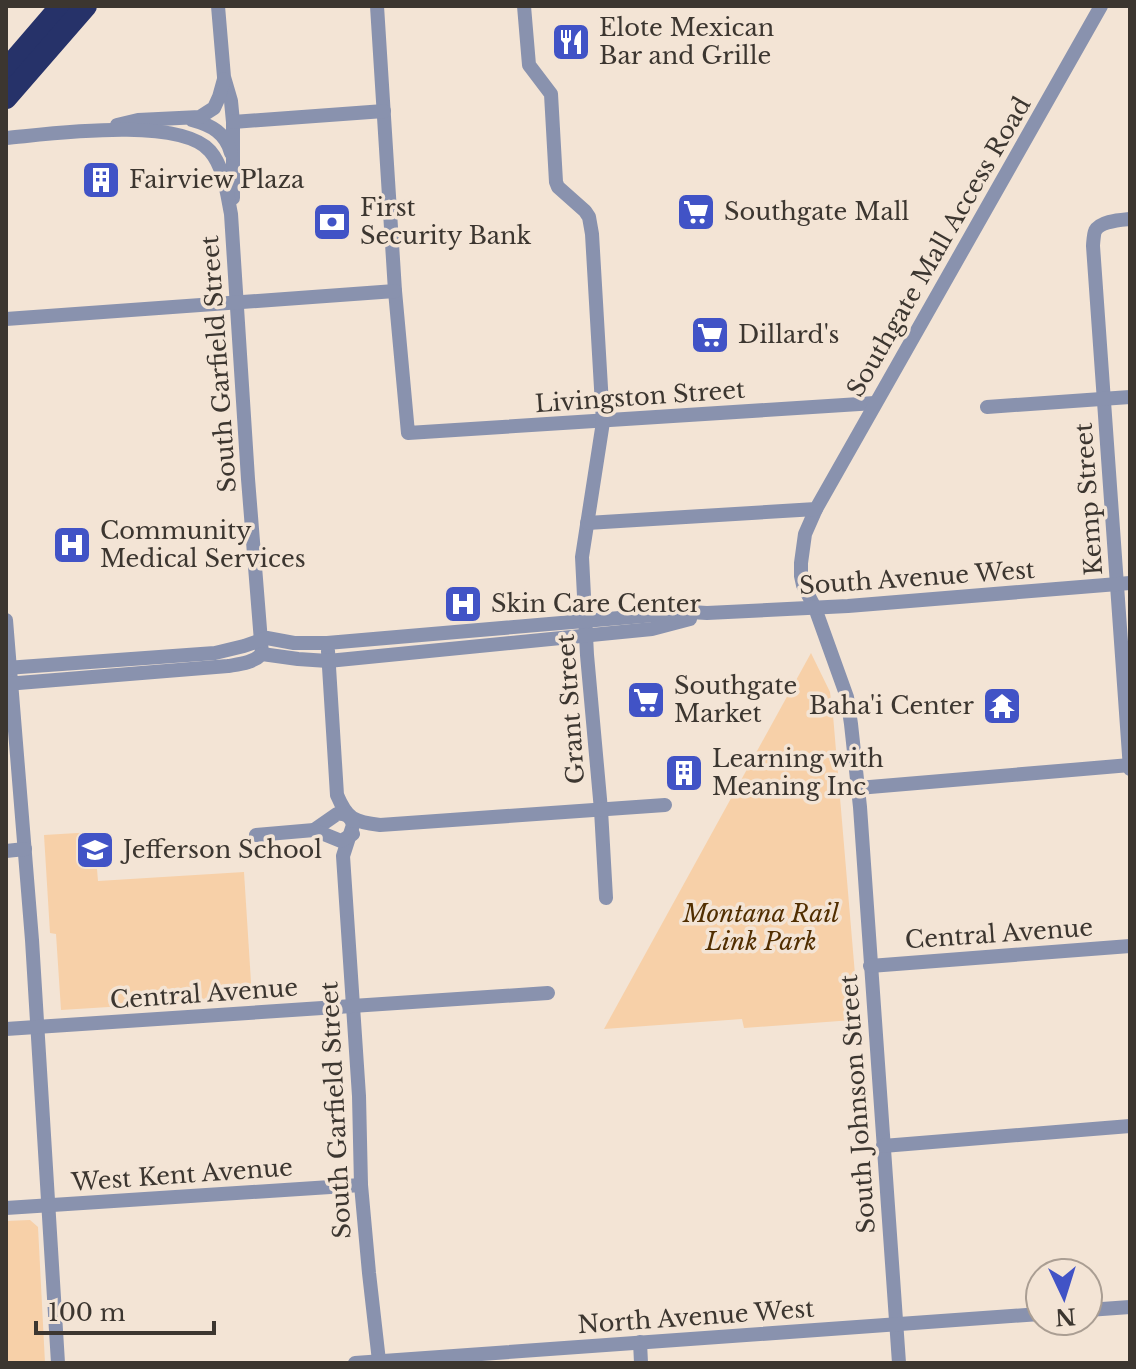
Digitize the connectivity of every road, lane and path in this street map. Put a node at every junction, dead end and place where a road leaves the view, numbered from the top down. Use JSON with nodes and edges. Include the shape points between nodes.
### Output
{"nodes":[{"id":1,"x":61,"y":6,"type":"edge"},
{"id":2,"x":86,"y":6,"type":"edge"},
{"id":3,"x":218,"y":6,"type":"edge"},
{"id":4,"x":377,"y":6,"type":"edge"},
{"id":5,"x":524,"y":6,"type":"edge"},
{"id":6,"x":1101,"y":6,"type":"edge"},
{"id":7,"x":6,"y":70,"type":"edge"},
{"id":8,"x":224,"y":77,"type":"junction"},
{"id":9,"x":6,"y":98,"type":"edge"},
{"id":10,"x":384,"y":111,"type":"junction"},
{"id":11,"x":186,"y":119,"type":"junction"},
{"id":12,"x":233,"y":122,"type":"junction"},
{"id":13,"x":93,"y":131,"type":"junction"},
{"id":14,"x":6,"y":138,"type":"edge"},
{"id":15,"x":233,"y":161,"type":"junction"},
{"id":16,"x":231,"y":214,"type":"junction"},
{"id":17,"x":1130,"y":219,"type":"edge"},
{"id":18,"x":395,"y":291,"type":"junction"},
{"id":19,"x":238,"y":303,"type":"junction"},
{"id":20,"x":6,"y":319,"type":"edge"},
{"id":21,"x":1130,"y":397,"type":"edge"},
{"id":22,"x":1104,"y":399,"type":"junction"},
{"id":23,"x":875,"y":403,"type":"junction"},
{"id":24,"x":987,"y":407,"type":"dead end"},
{"id":25,"x":603,"y":422,"type":"junction"},
{"id":26,"x":816,"y":509,"type":"junction"},
{"id":27,"x":587,"y":523,"type":"junction"},
{"id":28,"x":1124,"y":584,"type":"edge"},
{"id":29,"x":815,"y":608,"type":"junction"},
{"id":30,"x":6,"y":620,"type":"edge"},
{"id":31,"x":586,"y":628,"type":"junction"},
{"id":32,"x":327,"y":643,"type":"junction"},
{"id":33,"x":261,"y":647,"type":"junction"},
{"id":34,"x":328,"y":661,"type":"junction"},
{"id":35,"x":8,"y":668,"type":"edge"},
{"id":36,"x":8,"y":684,"type":"edge"},
{"id":37,"x":1130,"y":767,"type":"edge"},
{"id":38,"x":858,"y":788,"type":"junction"},
{"id":39,"x":337,"y":795,"type":"junction"},
{"id":40,"x":665,"y":805,"type":"dead end"},
{"id":41,"x":601,"y":810,"type":"junction"},
{"id":42,"x":350,"y":818,"type":"junction"},
{"id":43,"x":330,"y":819,"type":"junction"},
{"id":44,"x":380,"y":825,"type":"junction"},
{"id":45,"x":314,"y":830,"type":"junction"},
{"id":46,"x":352,"y":834,"type":"junction"},
{"id":47,"x":256,"y":835,"type":"dead end"},
{"id":48,"x":329,"y":835,"type":"junction"},
{"id":49,"x":25,"y":849,"type":"junction"},
{"id":50,"x":6,"y":851,"type":"edge"},
{"id":51,"x":343,"y":856,"type":"junction"},
{"id":52,"x":606,"y":898,"type":"dead end"},
{"id":53,"x":1130,"y":946,"type":"edge"},
{"id":54,"x":870,"y":966,"type":"junction"},
{"id":55,"x":548,"y":993,"type":"dead end"},
{"id":56,"x":354,"y":1006,"type":"junction"},
{"id":57,"x":37,"y":1027,"type":"junction"},
{"id":58,"x":6,"y":1029,"type":"edge"},
{"id":59,"x":1130,"y":1126,"type":"edge"},
{"id":60,"x":883,"y":1146,"type":"junction"},
{"id":61,"x":361,"y":1185,"type":"junction"},
{"id":62,"x":48,"y":1205,"type":"junction"},
{"id":63,"x":6,"y":1208,"type":"edge"},
{"id":64,"x":1130,"y":1307,"type":"edge"},
{"id":65,"x":1104,"y":1309,"type":"edge"},
{"id":66,"x":1024,"y":1315,"type":"edge"},
{"id":67,"x":896,"y":1325,"type":"junction"},
{"id":68,"x":640,"y":1342,"type":"junction"},
{"id":69,"x":379,"y":1361,"type":"edge"},
{"id":70,"x":58,"y":1363,"type":"edge"},
{"id":71,"x":355,"y":1363,"type":"edge"},
{"id":72,"x":641,"y":1363,"type":"edge"},
{"id":73,"x":899,"y":1363,"type":"edge"}],
"edges":[{"from":1,"to":7,"type":"highway"},
{"from":2,"to":9,"type":"highway"},
{"from":3,"to":8,"type":"street"},
{"from":4,"to":10,"type":"street"},
{"from":5,"to":25,"type":"street","via":[[529,65],[551,94],[556,182],[589,217]]},
{"from":6,"to":23,"type":"street","name":"Southgate Mall Access Road"},
{"from":8,"to":11,"type":"street","via":[[214,108]]},
{"from":8,"to":12,"type":"street"},
{"from":10,"to":12,"type":"street"},
{"from":10,"to":18,"type":"street"},
{"from":11,"to":13,"type":"street","via":[[138,120]]},
{"from":11,"to":15,"type":"street","via":[[221,134]]},
{"from":12,"to":15,"type":"street"},
{"from":13,"to":14,"type":"street"},
{"from":13,"to":16,"type":"street","via":[[163,132],[194,139],[217,162]]},
{"from":15,"to":16,"type":"street"},
{"from":16,"to":19,"type":"street","name":"South Garfield Street"},
{"from":17,"to":22,"type":"street","name":"Kemp Street","via":[[1095,232]]},
{"from":18,"to":19,"type":"street"},
{"from":18,"to":25,"type":"street","name":"Livingston Street","via":[[408,433]]},
{"from":19,"to":20,"type":"street"},
{"from":19,"to":33,"type":"street","name":"South Garfield Street"},
{"from":21,"to":22,"type":"street"},
{"from":22,"to":24,"type":"street"},
{"from":22,"to":28,"type":"street","name":"Kemp Street"},
{"from":23,"to":25,"type":"street","name":"Livingston Street"},
{"from":23,"to":26,"type":"street","name":"Southgate Mall Access Road"},
{"from":25,"to":27,"type":"street","name":"Grant Street"},
{"from":26,"to":27,"type":"street"},
{"from":26,"to":29,"type":"street","name":"Southgate Mall Access Road","via":[[801,563],[803,585]]},
{"from":27,"to":31,"type":"street","name":"Grant Street","via":[[582,557]]},
{"from":28,"to":29,"type":"street","name":"South Avenue West"},
{"from":28,"to":37,"type":"street","name":"Kemp Street"},
{"from":29,"to":31,"type":"street","name":"South Avenue West","via":[[707,613],[652,629]]},
{"from":29,"to":38,"type":"street","name":"South Johnson Street","via":[[847,697]]},
{"from":30,"to":35,"type":"street"},
{"from":31,"to":32,"type":"street","name":"South Avenue West"},
{"from":31,"to":34,"type":"street","name":"South Avenue West"},
{"from":31,"to":41,"type":"street","name":"Grant Street"},
{"from":32,"to":33,"type":"street","name":"South Avenue West","via":[[274,638]]},
{"from":32,"to":34,"type":"street"},
{"from":33,"to":34,"type":"street","name":"South Avenue West","via":[[298,659]]},
{"from":33,"to":35,"type":"street","name":"South Avenue West"},
{"from":33,"to":36,"type":"street","name":"South Avenue West","via":[[257,659],[228,666]]},
{"from":34,"to":39,"type":"street"},
{"from":35,"to":36,"type":"street"},
{"from":36,"to":49,"type":"street"},
{"from":37,"to":38,"type":"street"},
{"from":38,"to":54,"type":"street","name":"South Johnson Street"},
{"from":39,"to":42,"type":"street"},
{"from":39,"to":43,"type":"street"},
{"from":40,"to":41,"type":"street"},
{"from":41,"to":44,"type":"street"},
{"from":41,"to":52,"type":"street","name":"Grant Street"},
{"from":42,"to":43,"type":"street","via":[[342,814]]},
{"from":42,"to":44,"type":"street"},
{"from":42,"to":46,"type":"street"},
{"from":43,"to":45,"type":"street"},
{"from":43,"to":48,"type":"street"},
{"from":44,"to":46,"type":"street"},
{"from":45,"to":47,"type":"street"},
{"from":45,"to":48,"type":"street"},
{"from":46,"to":48,"type":"street","via":[[341,841]]},
{"from":46,"to":51,"type":"street","name":"South Garfield Street"},
{"from":48,"to":51,"type":"street","name":"South Garfield Street"},
{"from":49,"to":50,"type":"street"},
{"from":49,"to":57,"type":"street"},
{"from":51,"to":56,"type":"street","name":"South Garfield Street"},
{"from":53,"to":54,"type":"street","name":"Central Avenue"},
{"from":54,"to":60,"type":"street","name":"South Johnson Street"},
{"from":55,"to":56,"type":"street","name":"Central Avenue"},
{"from":56,"to":57,"type":"street","name":"Central Avenue"},
{"from":56,"to":61,"type":"street","name":"South Garfield Street"},
{"from":57,"to":58,"type":"street","name":"Central Avenue"},
{"from":57,"to":62,"type":"street"},
{"from":59,"to":60,"type":"street"},
{"from":60,"to":67,"type":"street","name":"South Johnson Street"},
{"from":61,"to":62,"type":"street","name":"West Kent Avenue"},
{"from":61,"to":69,"type":"street","name":"South Garfield Street"},
{"from":62,"to":63,"type":"street","name":"West Kent Avenue"},
{"from":62,"to":70,"type":"street"},
{"from":64,"to":65,"type":"street"},
{"from":66,"to":67,"type":"street","name":"North Avenue West"},
{"from":67,"to":68,"type":"street","name":"North Avenue West"},
{"from":67,"to":73,"type":"street","name":"South Johnson Street"},
{"from":68,"to":69,"type":"street","name":"North Avenue West"},
{"from":68,"to":72,"type":"street"},
{"from":69,"to":71,"type":"street","name":"North Avenue West"}]}
